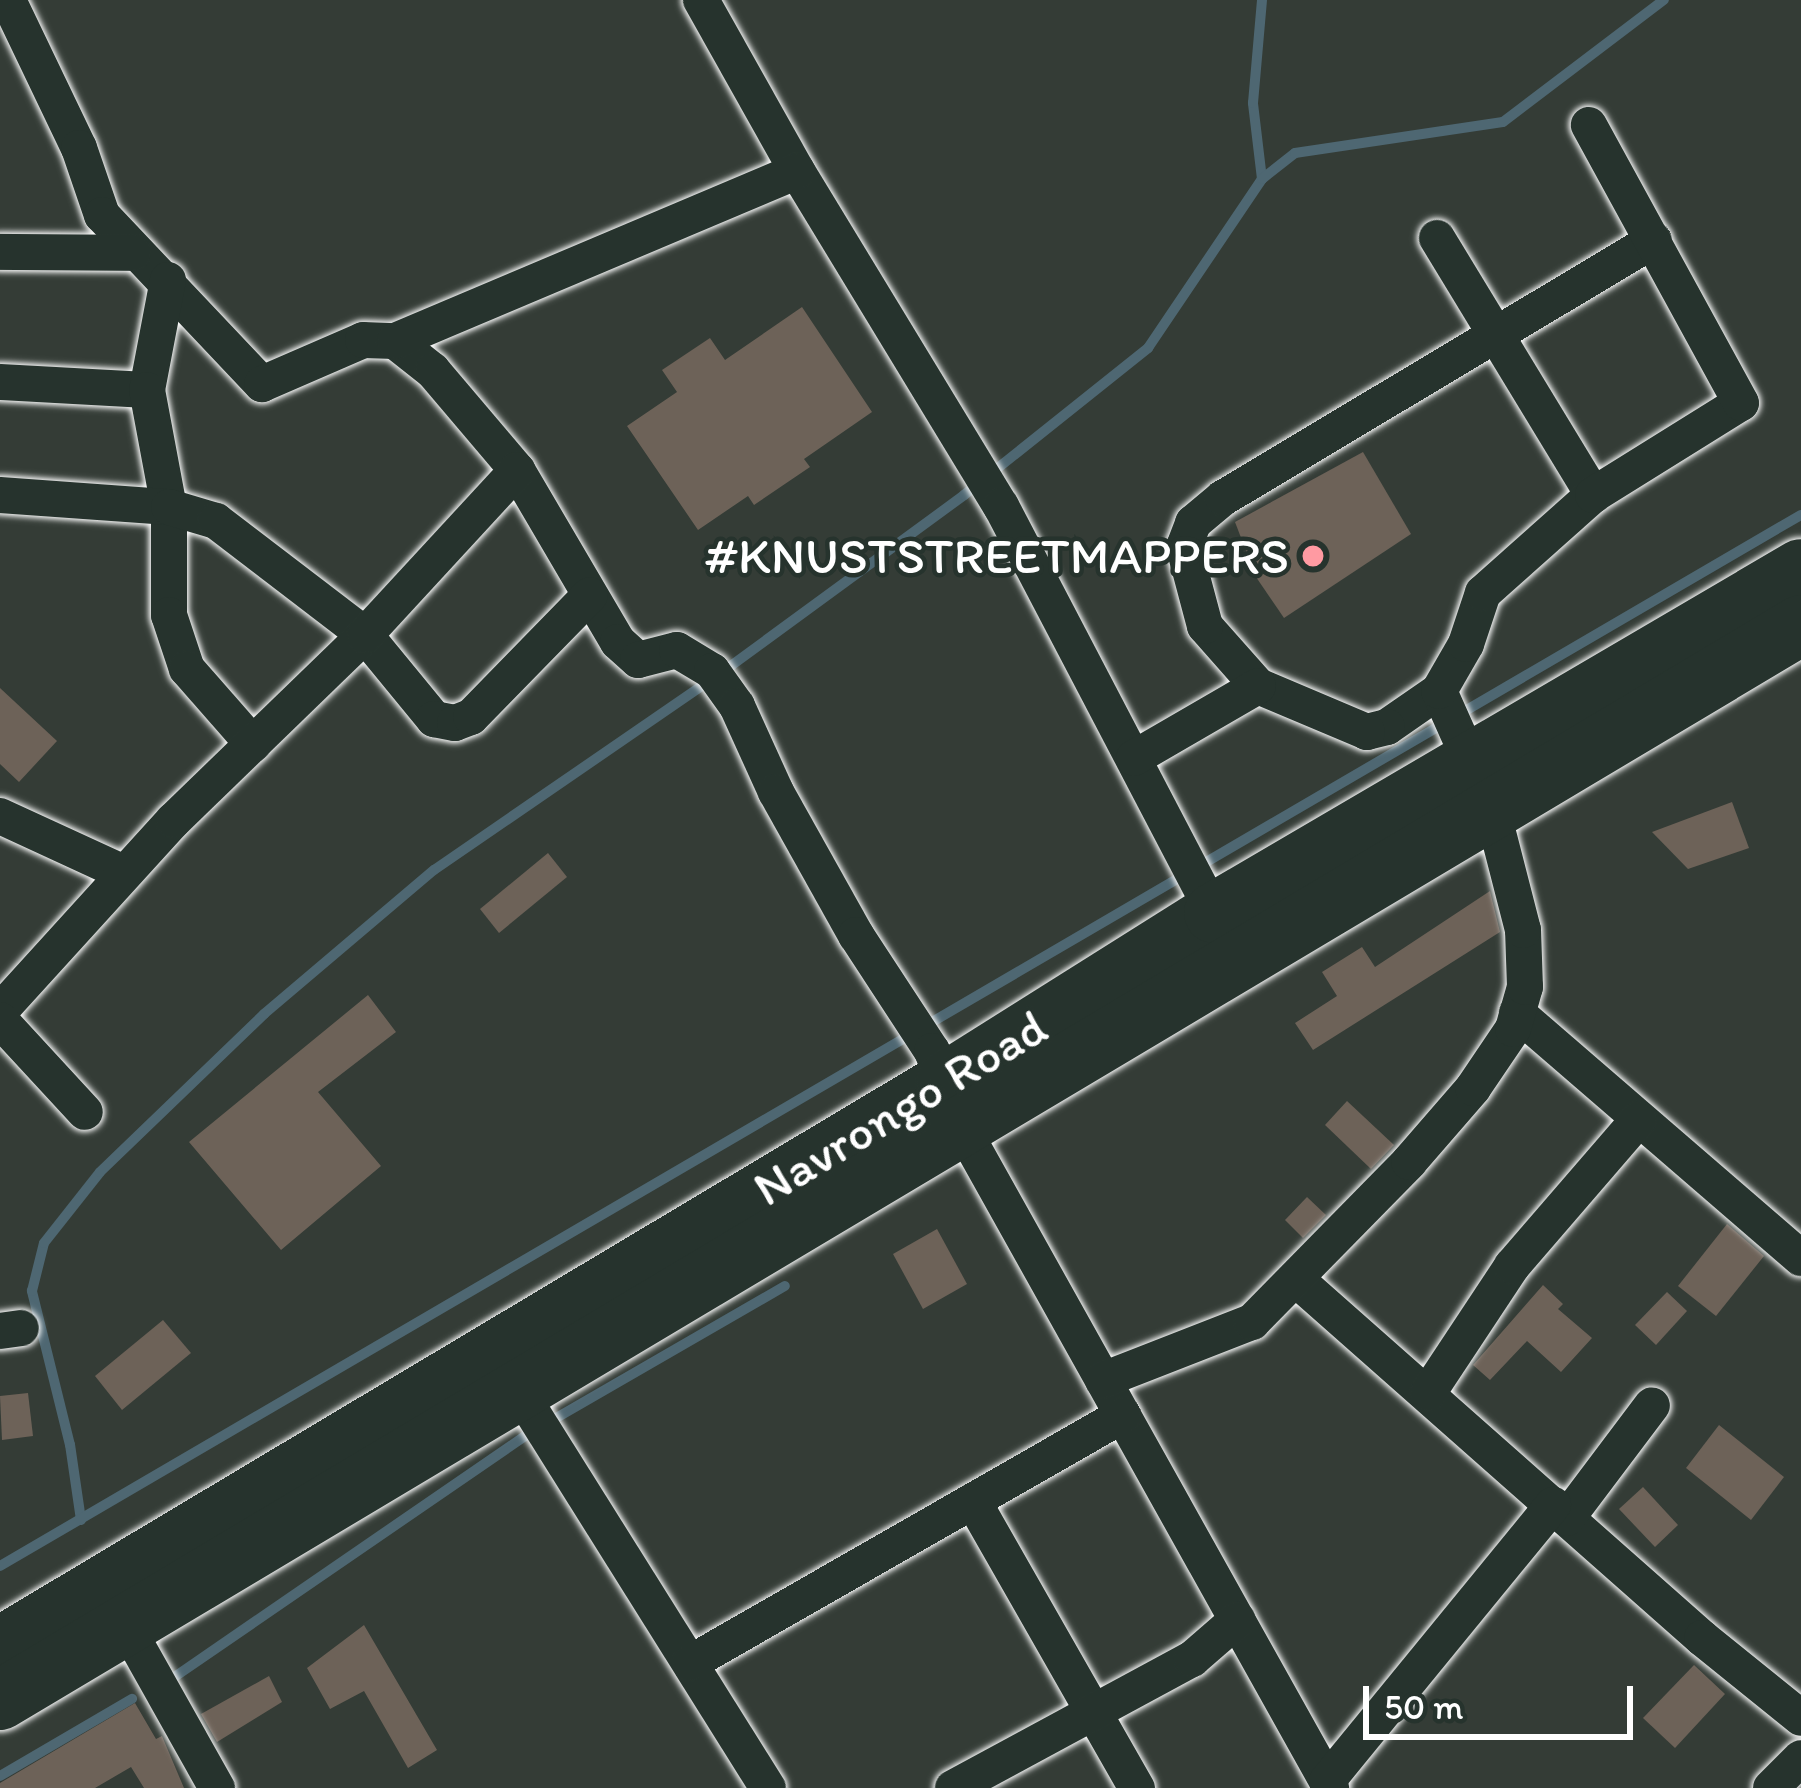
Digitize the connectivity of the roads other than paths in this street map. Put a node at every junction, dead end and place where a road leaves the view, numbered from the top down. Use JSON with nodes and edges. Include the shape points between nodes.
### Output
{"nodes":[{"id":1,"x":8,"y":0,"type":"edge"},
{"id":2,"x":701,"y":0,"type":"edge"},
{"id":3,"x":1589,"y":125,"type":"dead end"},
{"id":4,"x":797,"y":171,"type":"junction"},
{"id":5,"x":1438,"y":238,"type":"dead end"},
{"id":6,"x":1654,"y":240,"type":"junction"},
{"id":7,"x":0,"y":252,"type":"edge"},
{"id":8,"x":133,"y":253,"type":"junction"},
{"id":9,"x":168,"y":280,"type":"junction"},
{"id":10,"x":1497,"y":338,"type":"junction"},
{"id":11,"x":395,"y":341,"type":"junction"},
{"id":12,"x":0,"y":382,"type":"edge"},
{"id":13,"x":147,"y":390,"type":"junction"},
{"id":14,"x":517,"y":470,"type":"junction"},
{"id":15,"x":0,"y":495,"type":"edge"},
{"id":16,"x":1593,"y":495,"type":"junction"},
{"id":17,"x":169,"y":507,"type":"junction"},
{"id":18,"x":1801,"y":569,"type":"edge"},
{"id":19,"x":590,"y":595,"type":"junction"},
{"id":20,"x":1801,"y":625,"type":"edge"},
{"id":21,"x":364,"y":635,"type":"junction"},
{"id":22,"x":1258,"y":686,"type":"junction"},
{"id":23,"x":1439,"y":691,"type":"junction"},
{"id":24,"x":253,"y":744,"type":"junction"},
{"id":25,"x":1134,"y":758,"type":"junction"},
{"id":26,"x":1482,"y":787,"type":"junction"},
{"id":27,"x":0,"y":816,"type":"edge"},
{"id":28,"x":124,"y":873,"type":"junction"},
{"id":29,"x":1214,"y":913,"type":"junction"},
{"id":30,"x":1517,"y":1013,"type":"junction"},
{"id":31,"x":0,"y":1016,"type":"edge"},
{"id":32,"x":953,"y":1103,"type":"junction"},
{"id":33,"x":86,"y":1112,"type":"dead end"},
{"id":34,"x":1640,"y":1119,"type":"junction"},
{"id":35,"x":1801,"y":1258,"type":"edge"},
{"id":36,"x":1297,"y":1280,"type":"junction"},
{"id":37,"x":1103,"y":1380,"type":"junction"},
{"id":38,"x":517,"y":1388,"type":"junction"},
{"id":39,"x":1428,"y":1393,"type":"junction"},
{"id":40,"x":1652,"y":1406,"type":"dead end"},
{"id":41,"x":1123,"y":1415,"type":"junction"},
{"id":42,"x":973,"y":1501,"type":"junction"},
{"id":43,"x":1560,"y":1512,"type":"junction"},
{"id":44,"x":1237,"y":1620,"type":"junction"},
{"id":45,"x":126,"y":1625,"type":"junction"},
{"id":46,"x":0,"y":1647,"type":"edge"},
{"id":47,"x":690,"y":1663,"type":"junction"},
{"id":48,"x":0,"y":1700,"type":"edge"},
{"id":49,"x":1094,"y":1712,"type":"junction"},
{"id":50,"x":1801,"y":1718,"type":"edge"},
{"id":51,"x":1801,"y":1758,"type":"edge"},
{"id":52,"x":1329,"y":1784,"type":"edge"},
{"id":53,"x":217,"y":1788,"type":"edge"},
{"id":54,"x":768,"y":1788,"type":"edge"},
{"id":55,"x":953,"y":1788,"type":"edge"},
{"id":56,"x":1137,"y":1788,"type":"edge"},
{"id":57,"x":1771,"y":1788,"type":"edge"}],
"edges":[{"from":1,"to":8,"type":"street","via":[[102,215]]},
{"from":2,"to":4,"type":"street"},
{"from":3,"to":6,"type":"street"},
{"from":4,"to":11,"type":"street"},
{"from":4,"to":25,"type":"street","via":[[969,450]]},
{"from":5,"to":10,"type":"street"},
{"from":6,"to":10,"type":"street"},
{"from":6,"to":16,"type":"street","via":[[1742,403]]},
{"from":7,"to":8,"type":"street"},
{"from":8,"to":9,"type":"street"},
{"from":9,"to":11,"type":"street","via":[[262,384],[363,340]]},
{"from":9,"to":13,"type":"street"},
{"from":10,"to":16,"type":"street"},
{"from":10,"to":22,"type":"street","via":[[1193,523],[1184,547],[1205,626]]},
{"from":11,"to":14,"type":"street","via":[[433,371]]},
{"from":12,"to":13,"type":"street"},
{"from":13,"to":17,"type":"street"},
{"from":14,"to":19,"type":"street"},
{"from":14,"to":21,"type":"street"},
{"from":15,"to":17,"type":"street"},
{"from":16,"to":23,"type":"street","via":[[1483,593]]},
{"from":17,"to":21,"type":"street","via":[[234,532]]},
{"from":17,"to":24,"type":"street","via":[[169,615],[187,669]]},
{"from":18,"to":26,"type":"highway","name":"Navrongo Road"},
{"from":19,"to":21,"type":"street","via":[[472,717],[455,723],[434,719]]},
{"from":19,"to":32,"type":"street","via":[[638,660],[676,650],[712,671]]},
{"from":20,"to":26,"type":"highway","name":"Navrongo Road"},
{"from":21,"to":24,"type":"street"},
{"from":22,"to":23,"type":"street","via":[[1367,732],[1387,728]]},
{"from":22,"to":25,"type":"street"},
{"from":23,"to":26,"type":"street"},
{"from":24,"to":28,"type":"street"},
{"from":25,"to":29,"type":"street"},
{"from":26,"to":29,"type":"highway","name":"Navrongo Road"},
{"from":26,"to":30,"type":"street","via":[[1522,930],[1526,987]]},
{"from":26,"to":32,"type":"highway","name":"Navrongo Road","via":[[1111,1040]]},
{"from":27,"to":28,"type":"street"},
{"from":28,"to":31,"type":"street"},
{"from":29,"to":32,"type":"highway","name":"Navrongo Road"},
{"from":30,"to":34,"type":"street"},
{"from":30,"to":36,"type":"street","via":[[1472,1088]]},
{"from":31,"to":33,"type":"street"},
{"from":32,"to":37,"type":"street"},
{"from":32,"to":38,"type":"highway","name":"Navrongo Road"},
{"from":32,"to":46,"type":"highway","name":"Navrongo Road"},
{"from":34,"to":35,"type":"street"},
{"from":34,"to":39,"type":"street","via":[[1512,1266]]},
{"from":36,"to":37,"type":"street","via":[[1252,1322]]},
{"from":36,"to":39,"type":"street"},
{"from":37,"to":41,"type":"street"},
{"from":38,"to":45,"type":"highway","name":"Navrongo Road"},
{"from":38,"to":47,"type":"street"},
{"from":39,"to":43,"type":"street"},
{"from":40,"to":43,"type":"street"},
{"from":41,"to":42,"type":"street"},
{"from":41,"to":44,"type":"street"},
{"from":42,"to":47,"type":"street"},
{"from":42,"to":49,"type":"street"},
{"from":43,"to":50,"type":"street"},
{"from":43,"to":52,"type":"street"},
{"from":44,"to":49,"type":"street","via":[[1192,1659]]},
{"from":44,"to":52,"type":"street"},
{"from":45,"to":48,"type":"highway","name":"Navrongo Road"},
{"from":45,"to":53,"type":"street"},
{"from":47,"to":54,"type":"street"},
{"from":49,"to":55,"type":"street"},
{"from":49,"to":56,"type":"street"},
{"from":51,"to":57,"type":"street"}]}
